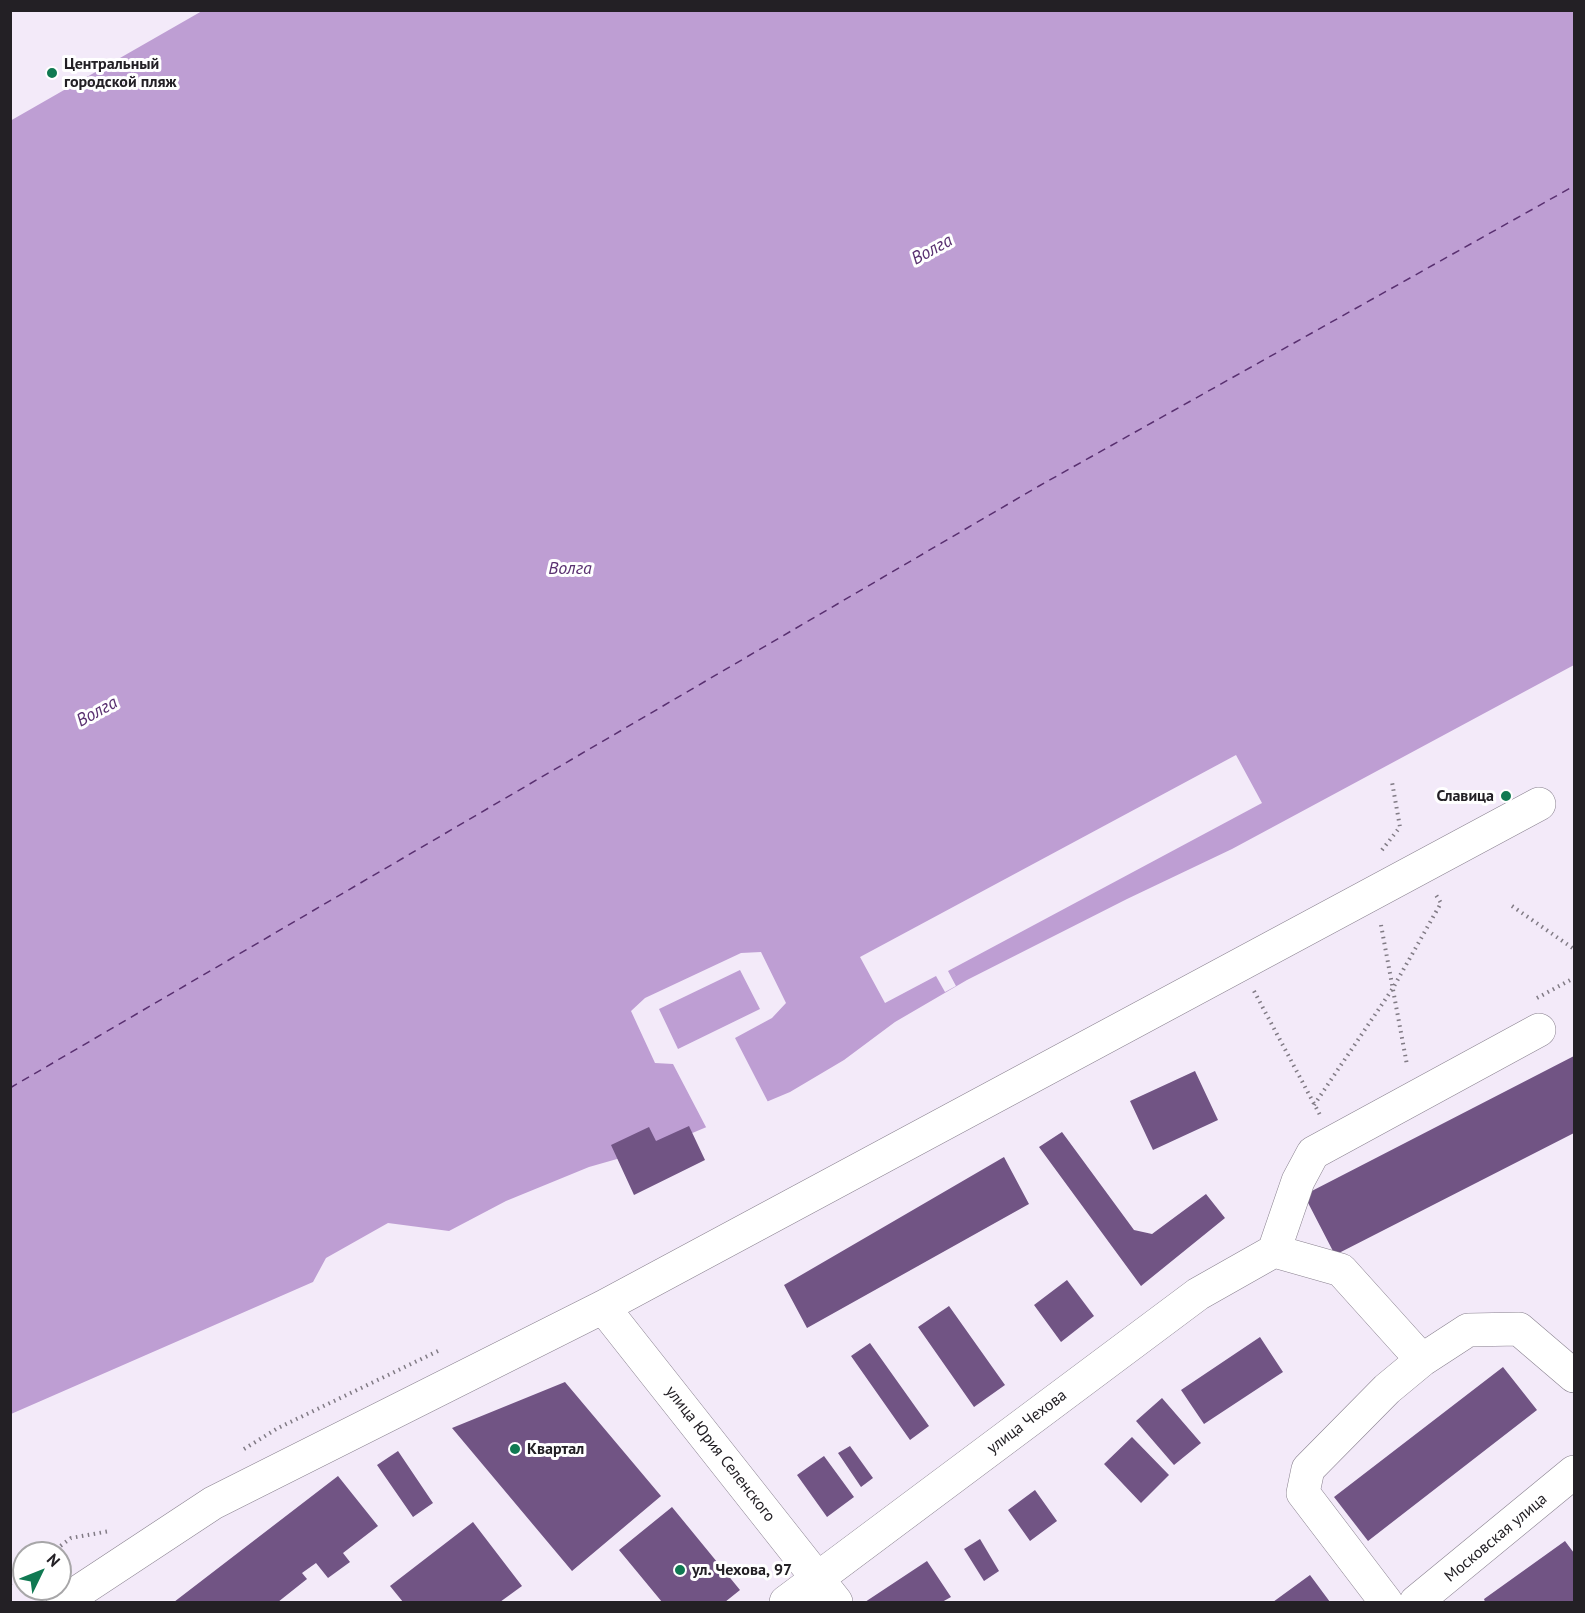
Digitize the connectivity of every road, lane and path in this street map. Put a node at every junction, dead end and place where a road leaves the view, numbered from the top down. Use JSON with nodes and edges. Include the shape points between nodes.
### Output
{"nodes":[{"id":1,"x":1539,"y":804,"type":"dead end"},
{"id":2,"x":1432,"y":886,"type":"dead end"},
{"id":3,"x":1375,"y":892,"type":"junction"},
{"id":4,"x":1512,"y":906,"type":"dead end"},
{"id":5,"x":1575,"y":949,"type":"edge"},
{"id":6,"x":1240,"y":964,"type":"junction"},
{"id":7,"x":1393,"y":988,"type":"junction"},
{"id":8,"x":1539,"y":1030,"type":"dead end"},
{"id":9,"x":1414,"y":1098,"type":"junction"},
{"id":10,"x":1314,"y":1105,"type":"junction"},
{"id":11,"x":1334,"y":1142,"type":"junction"},
{"id":12,"x":1274,"y":1251,"type":"junction"},
{"id":13,"x":603,"y":1307,"type":"junction"},
{"id":14,"x":1422,"y":1360,"type":"junction"},
{"id":15,"x":1575,"y":1376,"type":"edge"},
{"id":16,"x":1575,"y":1472,"type":"edge"},
{"id":17,"x":827,"y":1590,"type":"edge"},
{"id":18,"x":1429,"y":1599,"type":"edge"},
{"id":19,"x":63,"y":1602,"type":"edge"},
{"id":20,"x":786,"y":1602,"type":"edge"},
{"id":21,"x":1386,"y":1602,"type":"edge"}],
"edges":[{"from":1,"to":3,"type":"street"},
{"from":2,"to":7,"type":"path","via":[[1441,903]]},
{"from":3,"to":6,"type":"street"},
{"from":3,"to":7,"type":"path"},
{"from":4,"to":5,"type":"path"},
{"from":6,"to":10,"type":"path"},
{"from":6,"to":13,"type":"street"},
{"from":7,"to":9,"type":"path"},
{"from":7,"to":10,"type":"path"},
{"from":8,"to":9,"type":"street"},
{"from":9,"to":11,"type":"street"},
{"from":10,"to":11,"type":"path"},
{"from":11,"to":12,"type":"street","via":[[1313,1153],[1298,1181]]},
{"from":12,"to":14,"type":"street","via":[[1341,1270]]},
{"from":12,"to":17,"type":"street","name":"улица Чехова","via":[[1198,1294]]},
{"from":13,"to":17,"type":"street","name":"улица Юрия Селенского"},
{"from":13,"to":19,"type":"street","via":[[213,1503]]},
{"from":14,"to":15,"type":"street","via":[[1468,1330],[1519,1329]]},
{"from":14,"to":21,"type":"street","via":[[1386,1389],[1308,1469],[1303,1493]]},
{"from":16,"to":18,"type":"street","name":"Московская улица"},
{"from":17,"to":20,"type":"street","name":"улица Чехова"}]}
